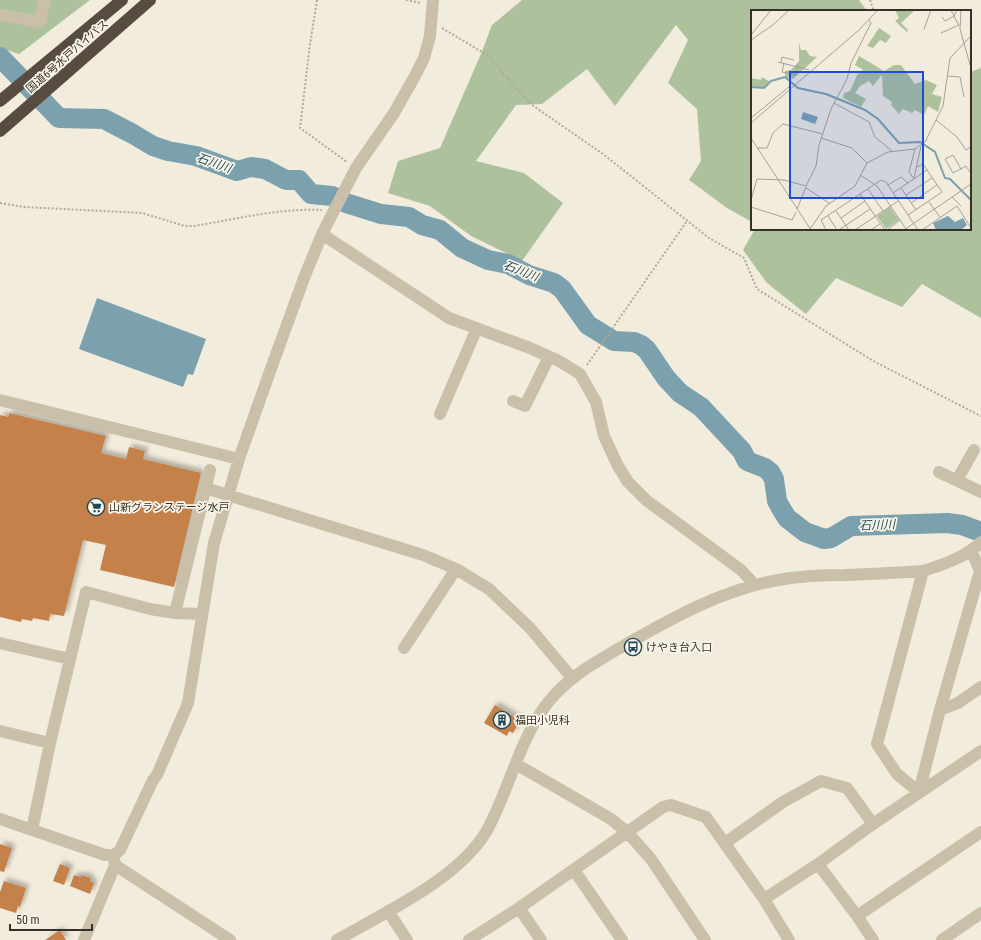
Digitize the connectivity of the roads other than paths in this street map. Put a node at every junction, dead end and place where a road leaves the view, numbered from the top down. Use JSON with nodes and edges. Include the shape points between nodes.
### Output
{"nodes":[{"id":1,"x":44,"y":0,"type":"edge"},
{"id":2,"x":122,"y":0,"type":"edge"},
{"id":3,"x":150,"y":0,"type":"edge"},
{"id":4,"x":432,"y":3,"type":"edge"},
{"id":5,"x":0,"y":15,"type":"edge"},
{"id":6,"x":0,"y":101,"type":"edge"},
{"id":7,"x":0,"y":131,"type":"edge"},
{"id":8,"x":322,"y":234,"type":"junction"},
{"id":9,"x":477,"y":328,"type":"junction"},
{"id":10,"x":549,"y":356,"type":"junction"},
{"id":11,"x":0,"y":400,"type":"edge"},
{"id":12,"x":514,"y":401,"type":"dead end"},
{"id":13,"x":440,"y":414,"type":"dead end"},
{"id":14,"x":974,"y":450,"type":"dead end"},
{"id":15,"x":239,"y":459,"type":"junction"},
{"id":16,"x":210,"y":470,"type":"dead end"},
{"id":17,"x":939,"y":472,"type":"dead end"},
{"id":18,"x":957,"y":480,"type":"junction"},
{"id":19,"x":205,"y":488,"type":"junction"},
{"id":20,"x":981,"y":492,"type":"edge"},
{"id":21,"x":228,"y":494,"type":"junction"},
{"id":22,"x":976,"y":546,"type":"edge"},
{"id":23,"x":456,"y":568,"type":"junction"},
{"id":24,"x":922,"y":571,"type":"junction"},
{"id":25,"x":754,"y":585,"type":"junction"},
{"id":26,"x":175,"y":613,"type":"junction"},
{"id":27,"x":202,"y":614,"type":"junction"},
{"id":28,"x":0,"y":643,"type":"edge"},
{"id":29,"x":404,"y":648,"type":"dead end"},
{"id":30,"x":70,"y":659,"type":"junction"},
{"id":31,"x":572,"y":678,"type":"junction"},
{"id":32,"x":981,"y":687,"type":"edge"},
{"id":33,"x":940,"y":710,"type":"junction"},
{"id":34,"x":0,"y":731,"type":"edge"},
{"id":35,"x":50,"y":743,"type":"junction"},
{"id":36,"x":981,"y":751,"type":"edge"},
{"id":37,"x":516,"y":764,"type":"junction"},
{"id":38,"x":919,"y":792,"type":"junction"},
{"id":39,"x":0,"y":819,"type":"edge"},
{"id":40,"x":873,"y":824,"type":"junction"},
{"id":41,"x":32,"y":830,"type":"junction"},
{"id":42,"x":627,"y":832,"type":"junction"},
{"id":43,"x":981,"y":832,"type":"edge"},
{"id":44,"x":725,"y":843,"type":"junction"},
{"id":45,"x":111,"y":859,"type":"junction"},
{"id":46,"x":818,"y":864,"type":"junction"},
{"id":47,"x":574,"y":870,"type":"junction"},
{"id":48,"x":764,"y":899,"type":"junction"},
{"id":49,"x":519,"y":908,"type":"junction"},
{"id":50,"x":388,"y":911,"type":"junction"},
{"id":51,"x":981,"y":913,"type":"edge"},
{"id":52,"x":857,"y":916,"type":"junction"},
{"id":53,"x":84,"y":940,"type":"edge"},
{"id":54,"x":230,"y":940,"type":"edge"},
{"id":55,"x":337,"y":940,"type":"edge"},
{"id":56,"x":407,"y":940,"type":"edge"},
{"id":57,"x":469,"y":940,"type":"edge"},
{"id":58,"x":541,"y":940,"type":"edge"},
{"id":59,"x":622,"y":940,"type":"edge"},
{"id":60,"x":705,"y":940,"type":"edge"},
{"id":61,"x":789,"y":940,"type":"edge"},
{"id":62,"x":873,"y":940,"type":"edge"},
{"id":63,"x":942,"y":940,"type":"edge"}],
"edges":[{"from":1,"to":5,"type":"street","via":[[40,22]]},
{"from":2,"to":6,"type":"highway","name":"国道6号水戸バイパス"},
{"from":3,"to":7,"type":"highway","name":"国道6号水戸バイパス"},
{"from":4,"to":8,"type":"street","via":[[428,47],[415,76],[394,113],[356,168]]},
{"from":8,"to":9,"type":"street","via":[[449,318]]},
{"from":8,"to":15,"type":"street"},
{"from":9,"to":10,"type":"street"},
{"from":9,"to":13,"type":"street"},
{"from":10,"to":12,"type":"street","via":[[525,406]]},
{"from":10,"to":25,"type":"street","via":[[580,374],[596,402],[604,436],[628,482],[646,500],[741,570]]},
{"from":11,"to":15,"type":"street"},
{"from":14,"to":18,"type":"street"},
{"from":15,"to":21,"type":"street"},
{"from":16,"to":19,"type":"street"},
{"from":17,"to":18,"type":"street"},
{"from":18,"to":20,"type":"street"},
{"from":19,"to":21,"type":"street"},
{"from":19,"to":26,"type":"street"},
{"from":21,"to":23,"type":"street","via":[[423,555]]},
{"from":21,"to":27,"type":"street","via":[[214,543]]},
{"from":22,"to":24,"type":"street","via":[[939,566]]},
{"from":22,"to":33,"type":"street","via":[[980,571]]},
{"from":23,"to":29,"type":"street"},
{"from":23,"to":31,"type":"street","via":[[489,589],[530,628]]},
{"from":24,"to":25,"type":"street","via":[[800,577]]},
{"from":24,"to":38,"type":"street","via":[[877,744],[897,774]]},
{"from":25,"to":31,"type":"street","via":[[696,606]]},
{"from":26,"to":27,"type":"street"},
{"from":26,"to":30,"type":"street","via":[[86,592]]},
{"from":27,"to":45,"type":"street","via":[[186,709],[120,850]]},
{"from":28,"to":30,"type":"street"},
{"from":30,"to":35,"type":"street"},
{"from":31,"to":37,"type":"street","via":[[554,695],[537,718]]},
{"from":32,"to":33,"type":"street","via":[[958,703]]},
{"from":33,"to":38,"type":"street"},
{"from":34,"to":35,"type":"street"},
{"from":35,"to":41,"type":"street"},
{"from":36,"to":38,"type":"street"},
{"from":37,"to":42,"type":"street","via":[[611,818]]},
{"from":37,"to":50,"type":"street","via":[[492,819],[476,846],[446,874]]},
{"from":38,"to":40,"type":"street"},
{"from":39,"to":41,"type":"street"},
{"from":40,"to":44,"type":"street","via":[[847,788],[821,781],[783,802]]},
{"from":40,"to":46,"type":"street"},
{"from":41,"to":45,"type":"street"},
{"from":42,"to":44,"type":"street","via":[[663,807],[671,805],[706,817]]},
{"from":42,"to":47,"type":"street"},
{"from":42,"to":60,"type":"street","via":[[651,859]]},
{"from":43,"to":52,"type":"street"},
{"from":44,"to":48,"type":"street"},
{"from":45,"to":53,"type":"street"},
{"from":45,"to":54,"type":"street"},
{"from":46,"to":48,"type":"street"},
{"from":46,"to":52,"type":"street"},
{"from":47,"to":49,"type":"street"},
{"from":47,"to":59,"type":"street"},
{"from":48,"to":61,"type":"street"},
{"from":49,"to":57,"type":"street"},
{"from":49,"to":58,"type":"street"},
{"from":50,"to":55,"type":"street"},
{"from":50,"to":56,"type":"street"},
{"from":51,"to":63,"type":"street"},
{"from":52,"to":62,"type":"street"}]}
